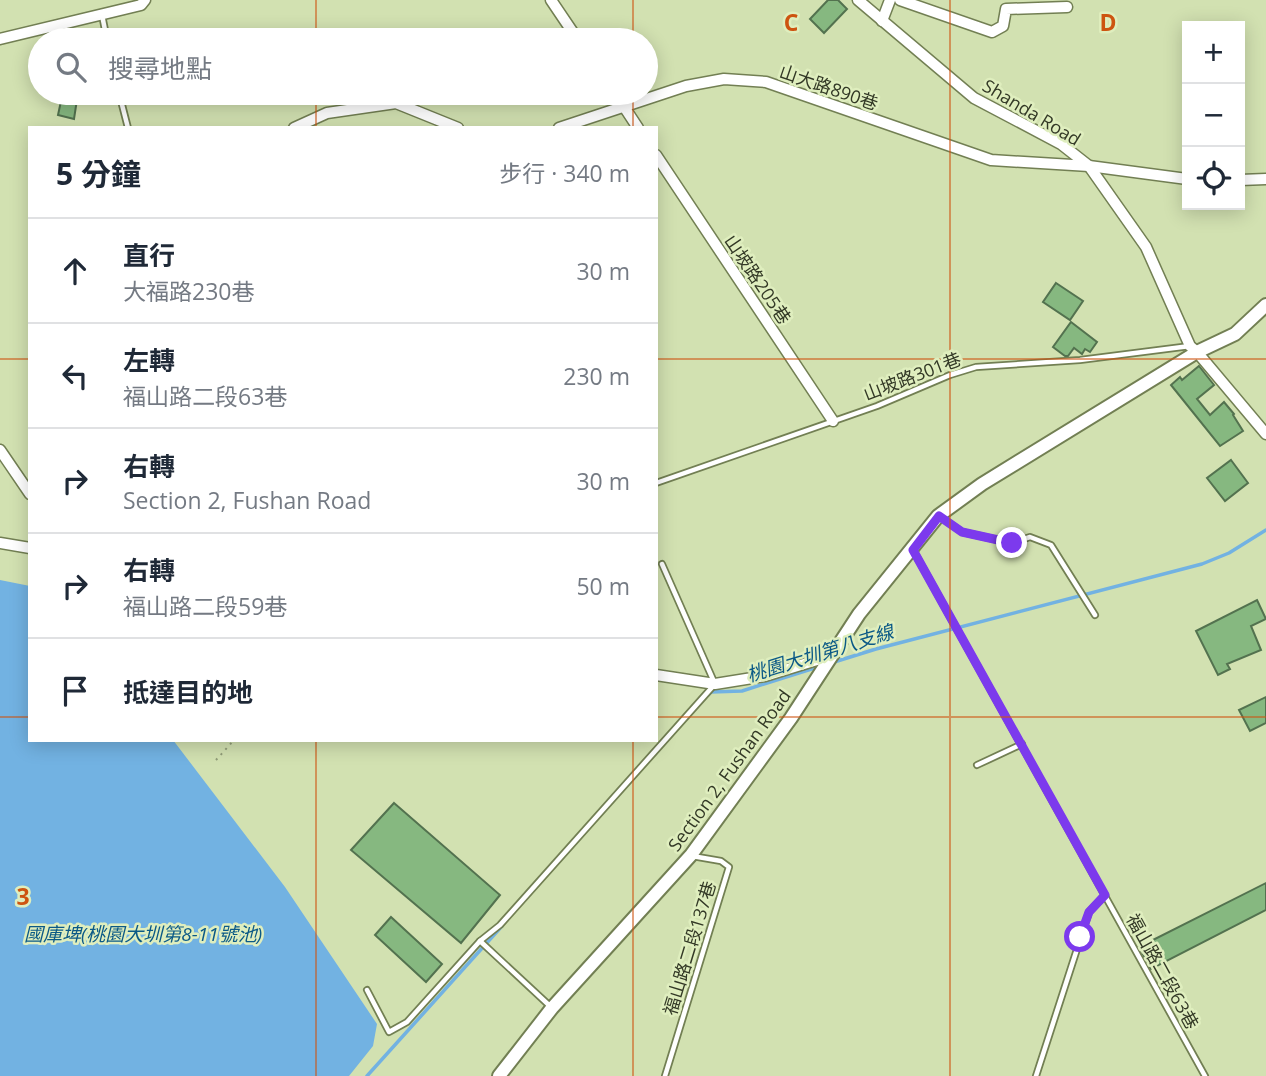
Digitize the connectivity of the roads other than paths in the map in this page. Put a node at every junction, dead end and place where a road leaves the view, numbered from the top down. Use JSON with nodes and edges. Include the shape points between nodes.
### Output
{"nodes":[{"id":1,"x":145,"y":0,"type":"edge"},
{"id":2,"x":551,"y":0,"type":"edge"},
{"id":3,"x":858,"y":0,"type":"edge"},
{"id":4,"x":890,"y":0,"type":"edge"},
{"id":5,"x":900,"y":0,"type":"edge"},
{"id":6,"x":1067,"y":7,"type":"dead end"},
{"id":7,"x":102,"y":15,"type":"junction"},
{"id":8,"x":882,"y":21,"type":"junction"},
{"id":9,"x":47,"y":28,"type":"edge"},
{"id":10,"x":105,"y":28,"type":"edge"},
{"id":11,"x":570,"y":28,"type":"edge"},
{"id":12,"x":28,"y":32,"type":"edge"},
{"id":13,"x":0,"y":39,"type":"edge"},
{"id":14,"x":658,"y":95,"type":"edge"},
{"id":15,"x":122,"y":105,"type":"edge"},
{"id":16,"x":382,"y":105,"type":"edge"},
{"id":17,"x":401,"y":105,"type":"edge"},
{"id":18,"x":630,"y":105,"type":"edge"},
{"id":19,"x":624,"y":107,"type":"junction"},
{"id":20,"x":127,"y":126,"type":"edge"},
{"id":21,"x":298,"y":126,"type":"edge"},
{"id":22,"x":453,"y":126,"type":"edge"},
{"id":23,"x":565,"y":126,"type":"edge"},
{"id":24,"x":637,"y":126,"type":"edge"},
{"id":25,"x":658,"y":158,"type":"edge"},
{"id":26,"x":1089,"y":166,"type":"junction"},
{"id":27,"x":1182,"y":178,"type":"edge"},
{"id":28,"x":1266,"y":179,"type":"edge"},
{"id":29,"x":1245,"y":180,"type":"edge"},
{"id":30,"x":1266,"y":305,"type":"edge"},
{"id":31,"x":1193,"y":349,"type":"junction"},
{"id":32,"x":833,"y":421,"type":"junction"},
{"id":33,"x":1266,"y":434,"type":"edge"},
{"id":34,"x":0,"y":450,"type":"edge"},
{"id":35,"x":658,"y":482,"type":"edge"},
{"id":36,"x":28,"y":491,"type":"edge"},
{"id":37,"x":939,"y":516,"type":"junction"},
{"id":38,"x":0,"y":543,"type":"edge"},
{"id":39,"x":28,"y":548,"type":"edge"},
{"id":40,"x":913,"y":550,"type":"junction"},
{"id":41,"x":662,"y":564,"type":"dead end"},
{"id":42,"x":1095,"y":615,"type":"dead end"},
{"id":43,"x":830,"y":656,"type":"junction"},
{"id":44,"x":658,"y":674,"type":"edge"},
{"id":45,"x":715,"y":684,"type":"junction"},
{"id":46,"x":1022,"y":744,"type":"junction"},
{"id":47,"x":977,"y":765,"type":"dead end"},
{"id":48,"x":691,"y":855,"type":"junction"},
{"id":49,"x":1105,"y":895,"type":"junction"},
{"id":50,"x":480,"y":941,"type":"junction"},
{"id":51,"x":367,"y":990,"type":"dead end"},
{"id":52,"x":552,"y":1008,"type":"junction"},
{"id":53,"x":499,"y":1076,"type":"edge"},
{"id":54,"x":665,"y":1076,"type":"edge"},
{"id":55,"x":1036,"y":1076,"type":"edge"},
{"id":56,"x":1205,"y":1076,"type":"edge"}],
"edges":[{"from":1,"to":7,"type":"street"},
{"from":2,"to":11,"type":"street"},
{"from":3,"to":8,"type":"street","name":"Shanda Road"},
{"from":4,"to":8,"type":"street"},
{"from":5,"to":6,"type":"street","via":[[992,32],[1003,26],[1006,9]]},
{"from":7,"to":9,"type":"street"},
{"from":7,"to":10,"type":"lane"},
{"from":8,"to":26,"type":"street","name":"Shanda Road","via":[[974,98],[1061,144]]},
{"from":12,"to":13,"type":"street"},
{"from":14,"to":26,"type":"street","name":"山大路890巷","via":[[724,79],[766,82],[991,160]]},
{"from":15,"to":20,"type":"lane"},
{"from":16,"to":21,"type":"street","via":[[327,113]]},
{"from":17,"to":22,"type":"street"},
{"from":18,"to":19,"type":"street","name":"山大路890巷"},
{"from":19,"to":23,"type":"street","name":"山大路890巷"},
{"from":19,"to":24,"type":"street"},
{"from":25,"to":32,"type":"street","name":"山坡路205巷"},
{"from":26,"to":27,"type":"street","name":"山大路890巷"},
{"from":26,"to":31,"type":"street","name":"Shanda Road","via":[[1146,247]]},
{"from":28,"to":29,"type":"street"},
{"from":30,"to":31,"type":"street","name":"Section 2, Fushan Road","via":[[1235,334]]},
{"from":31,"to":32,"type":"lane","name":"山坡路301巷","via":[[976,367]]},
{"from":31,"to":33,"type":"street","name":"Shanda Road"},
{"from":31,"to":37,"type":"street","name":"Section 2, Fushan Road"},
{"from":32,"to":35,"type":"lane","name":"山坡路301巷"},
{"from":34,"to":36,"type":"street"},
{"from":37,"to":40,"type":"street","name":"Section 2, Fushan Road"},
{"from":37,"to":42,"type":"lane","via":[[962,532],[1012,543],[1030,537],[1051,545]]},
{"from":38,"to":39,"type":"street"},
{"from":40,"to":43,"type":"street","name":"Section 2, Fushan Road"},
{"from":40,"to":46,"type":"lane","name":"福山路二段63巷"},
{"from":41,"to":45,"type":"lane"},
{"from":43,"to":45,"type":"street","via":[[765,676]]},
{"from":43,"to":48,"type":"street","name":"Section 2, Fushan Road","via":[[791,718]]},
{"from":44,"to":45,"type":"street"},
{"from":45,"to":50,"type":"lane","via":[[500,925]]},
{"from":46,"to":47,"type":"lane"},
{"from":46,"to":49,"type":"lane","name":"福山路二段63巷"},
{"from":48,"to":52,"type":"street","name":"Section 2, Fushan Road"},
{"from":48,"to":54,"type":"lane","name":"福山路二段137巷","via":[[729,867]]},
{"from":49,"to":55,"type":"lane","via":[[1089,912]]},
{"from":49,"to":56,"type":"lane","name":"福山路二段63巷"},
{"from":50,"to":51,"type":"lane","via":[[407,1022],[389,1032]]},
{"from":50,"to":52,"type":"lane"},
{"from":52,"to":53,"type":"street","name":"Section 2, Fushan Road"}]}
